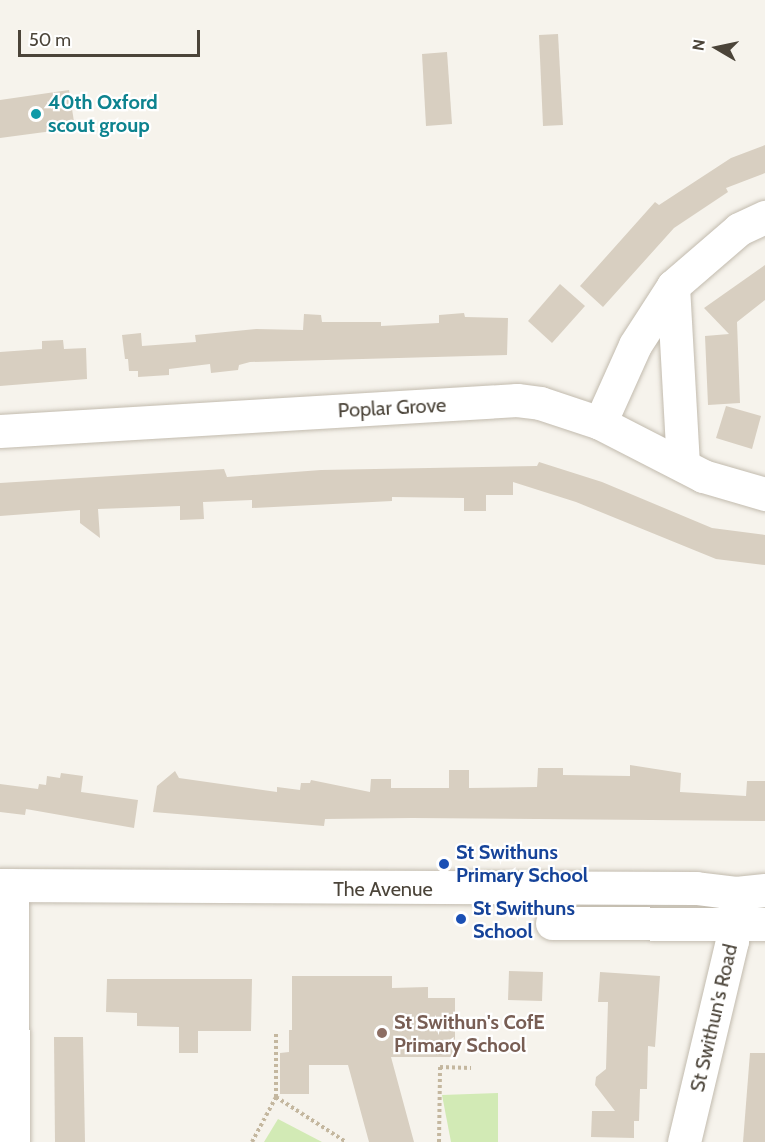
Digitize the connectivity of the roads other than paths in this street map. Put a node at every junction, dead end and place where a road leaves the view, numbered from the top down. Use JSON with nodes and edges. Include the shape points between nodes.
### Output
{"nodes":[{"id":1,"x":765,"y":217,"type":"edge"},
{"id":2,"x":673,"y":286,"type":"junction"},
{"id":3,"x":600,"y":423,"type":"junction"},
{"id":4,"x":0,"y":431,"type":"edge"},
{"id":5,"x":683,"y":465,"type":"junction"},
{"id":6,"x":765,"y":494,"type":"edge"},
{"id":7,"x":6,"y":885,"type":"edge"},
{"id":8,"x":750,"y":908,"type":"edge"},
{"id":9,"x":552,"y":923,"type":"dead end"},
{"id":10,"x":13,"y":1142,"type":"edge"},
{"id":11,"x":684,"y":1142,"type":"edge"}],
"edges":[{"from":1,"to":2,"type":"street","via":[[739,229]]},
{"from":2,"to":3,"type":"street","via":[[635,345]]},
{"from":2,"to":5,"type":"street"},
{"from":3,"to":4,"type":"street","name":"Poplar Grove","via":[[540,403],[517,400]]},
{"from":3,"to":5,"type":"street","name":"Poplar Grove"},
{"from":5,"to":6,"type":"street","name":"Poplar Grove","via":[[703,476]]},
{"from":7,"to":8,"type":"street","name":"The Avenue","via":[[696,888]]},
{"from":7,"to":10,"type":"street"},
{"from":8,"to":9,"type":"street"},
{"from":8,"to":11,"type":"street","name":"St Swithun's Road"}]}
